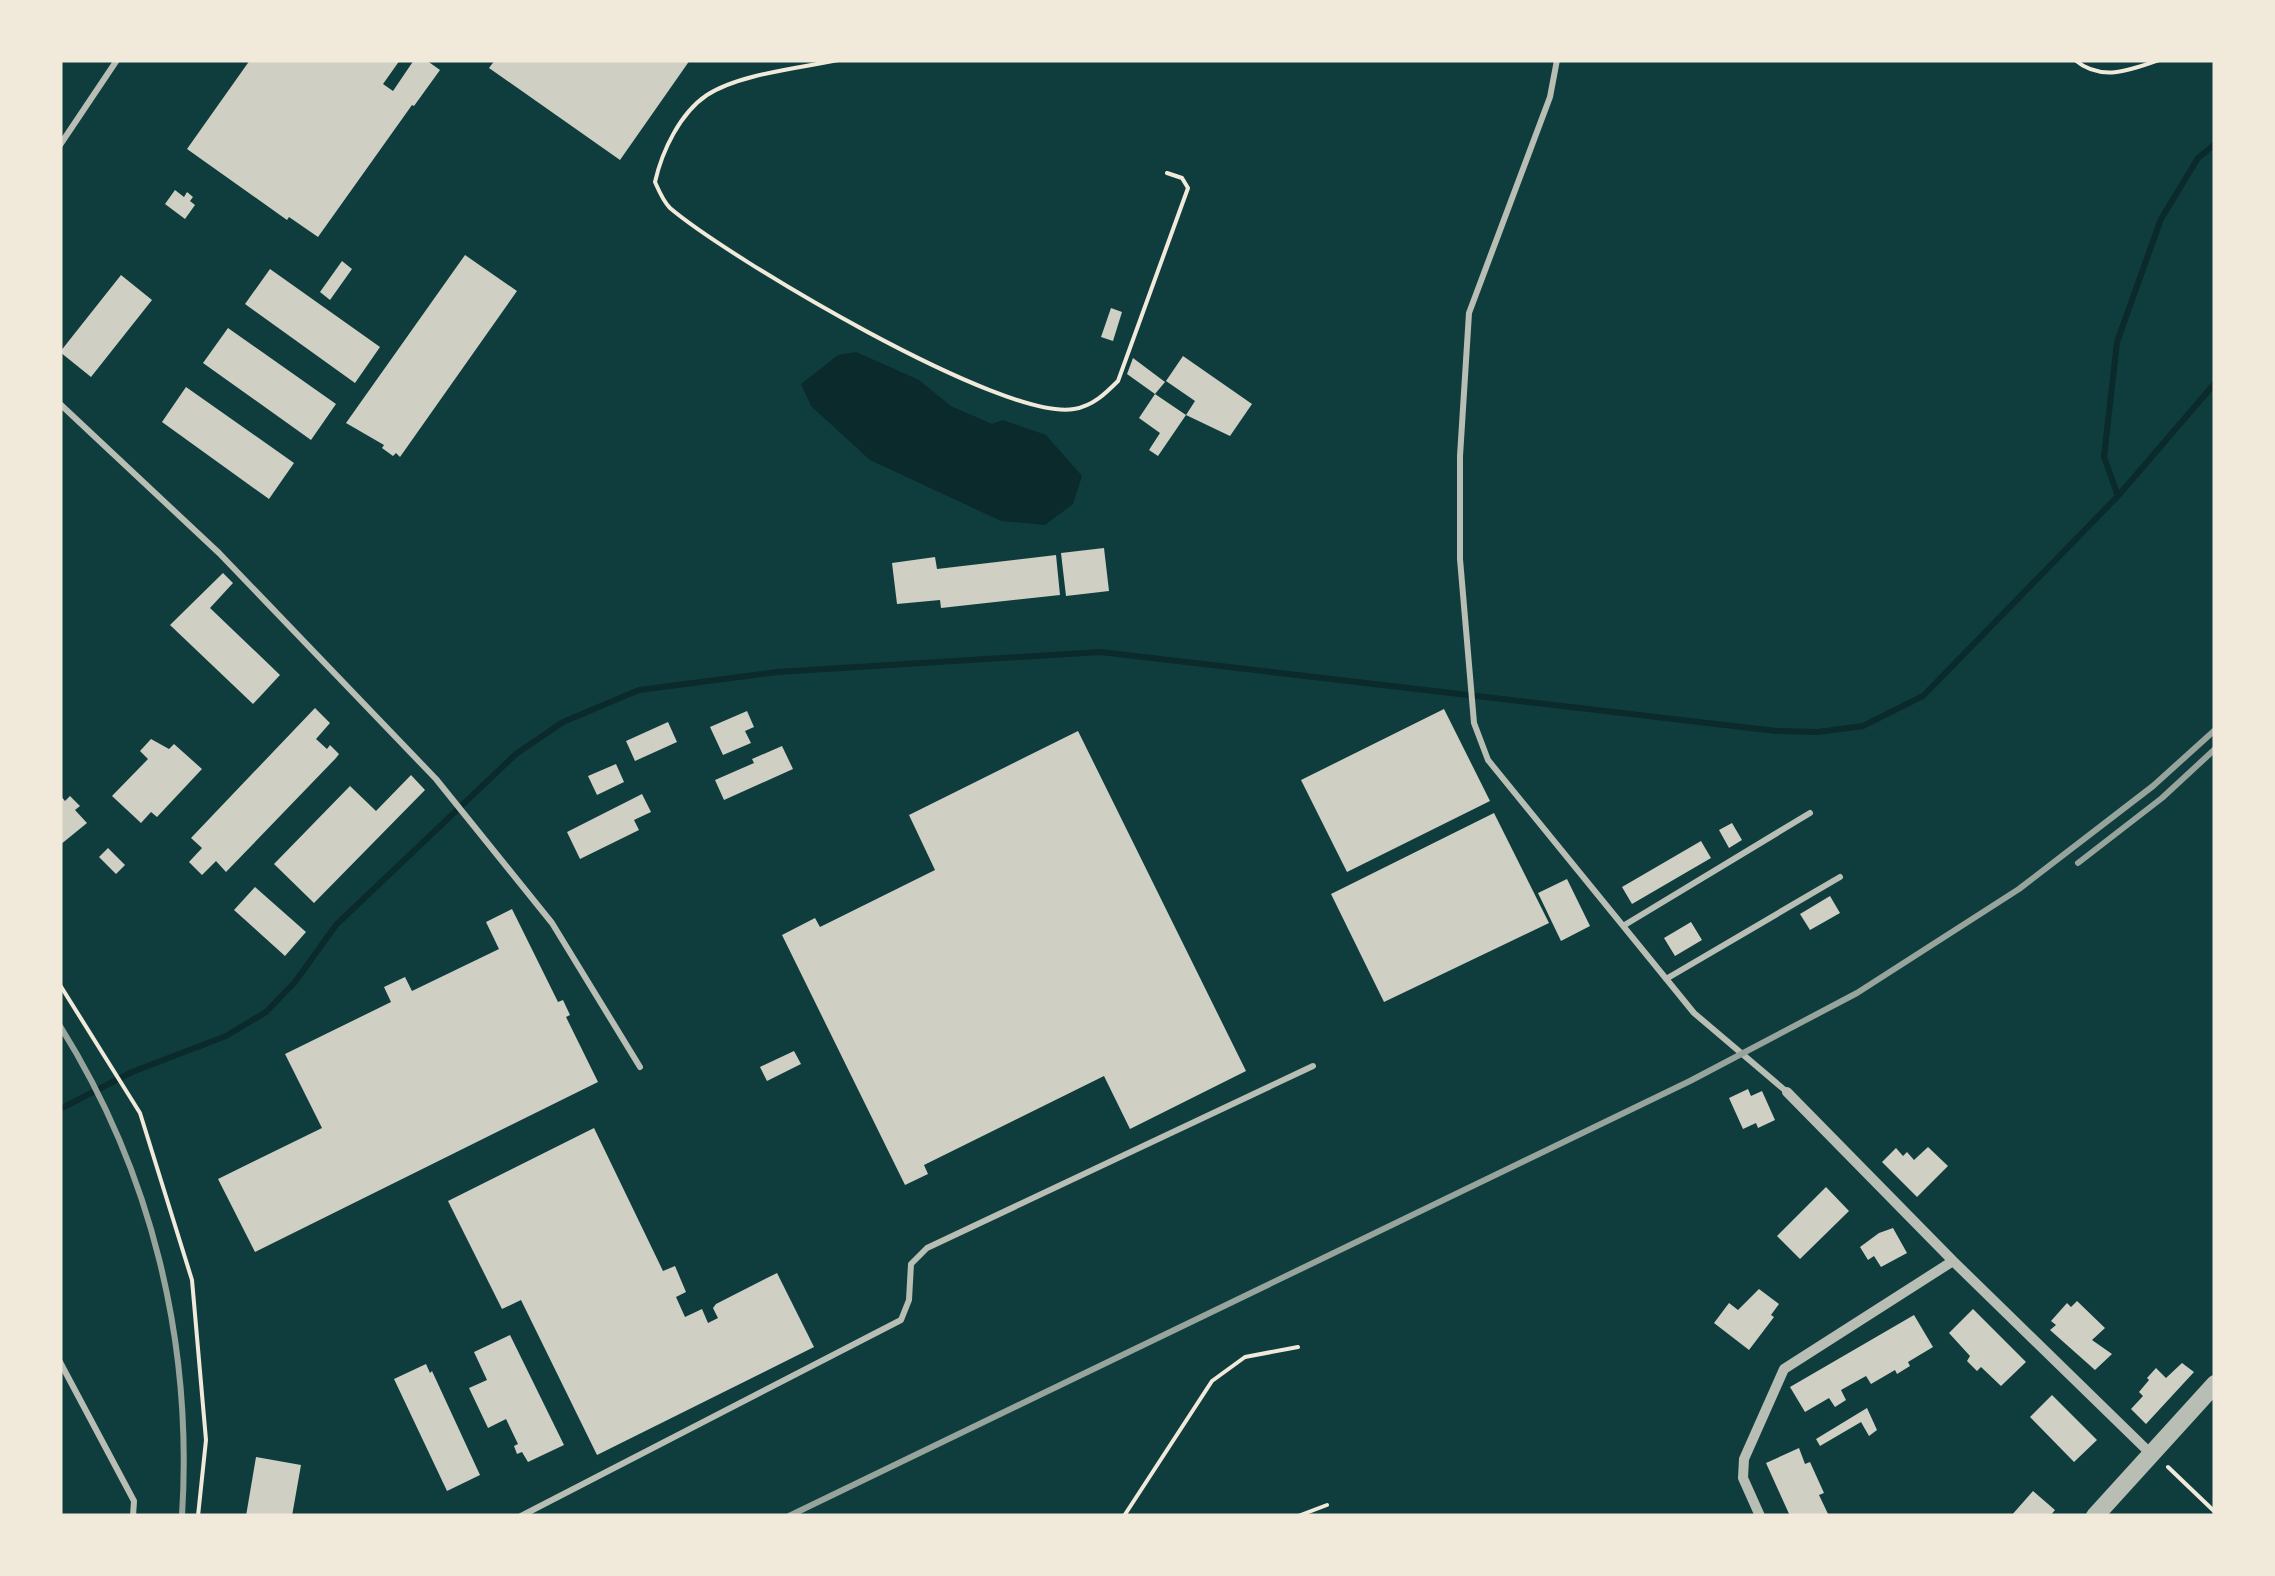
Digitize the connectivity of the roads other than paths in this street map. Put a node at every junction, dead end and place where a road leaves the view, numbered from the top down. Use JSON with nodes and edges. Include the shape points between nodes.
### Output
{"nodes":[{"id":1,"x":117,"y":60,"type":"edge"},
{"id":2,"x":1557,"y":60,"type":"edge"},
{"id":3,"x":60,"y":145,"type":"edge"},
{"id":4,"x":60,"y":404,"type":"edge"},
{"id":5,"x":1810,"y":813,"type":"dead end"},
{"id":6,"x":1840,"y":877,"type":"dead end"},
{"id":7,"x":1623,"y":926,"type":"junction"},
{"id":8,"x":1666,"y":979,"type":"junction"},
{"id":9,"x":1313,"y":1066,"type":"dead end"},
{"id":10,"x":640,"y":1067,"type":"dead end"},
{"id":11,"x":1787,"y":1092,"type":"joint"},
{"id":12,"x":1953,"y":1262,"type":"junction"},
{"id":13,"x":60,"y":1362,"type":"edge"},
{"id":14,"x":2215,"y":1384,"type":"edge"},
{"id":15,"x":2152,"y":1454,"type":"junction"},
{"id":16,"x":2097,"y":1515,"type":"edge"},
{"id":17,"x":132,"y":1516,"type":"edge"},
{"id":18,"x":520,"y":1516,"type":"edge"},
{"id":19,"x":1760,"y":1516,"type":"edge"}],
"edges":[{"from":1,"to":3,"type":"lane"},
{"from":2,"to":7,"type":"lane","via":[[1550,96],[1469,313],[1460,456],[1468,665],[1474,723],[1488,760]]},
{"from":4,"to":10,"type":"lane","via":[[219,553],[436,779],[552,923]]},
{"from":5,"to":7,"type":"lane"},
{"from":6,"to":8,"type":"lane"},
{"from":7,"to":8,"type":"lane"},
{"from":8,"to":11,"type":"lane","via":[[1694,1014]]},
{"from":9,"to":18,"type":"lane","via":[[927,1248],[911,1264],[902,1320]]},
{"from":11,"to":12,"type":"street"},
{"from":12,"to":15,"type":"street"},
{"from":12,"to":19,"type":"street","via":[[1784,1369],[1744,1459],[1743,1478]]},
{"from":13,"to":17,"type":"lane","via":[[134,1500]]},
{"from":14,"to":15,"type":"street"},
{"from":15,"to":16,"type":"street"}]}
